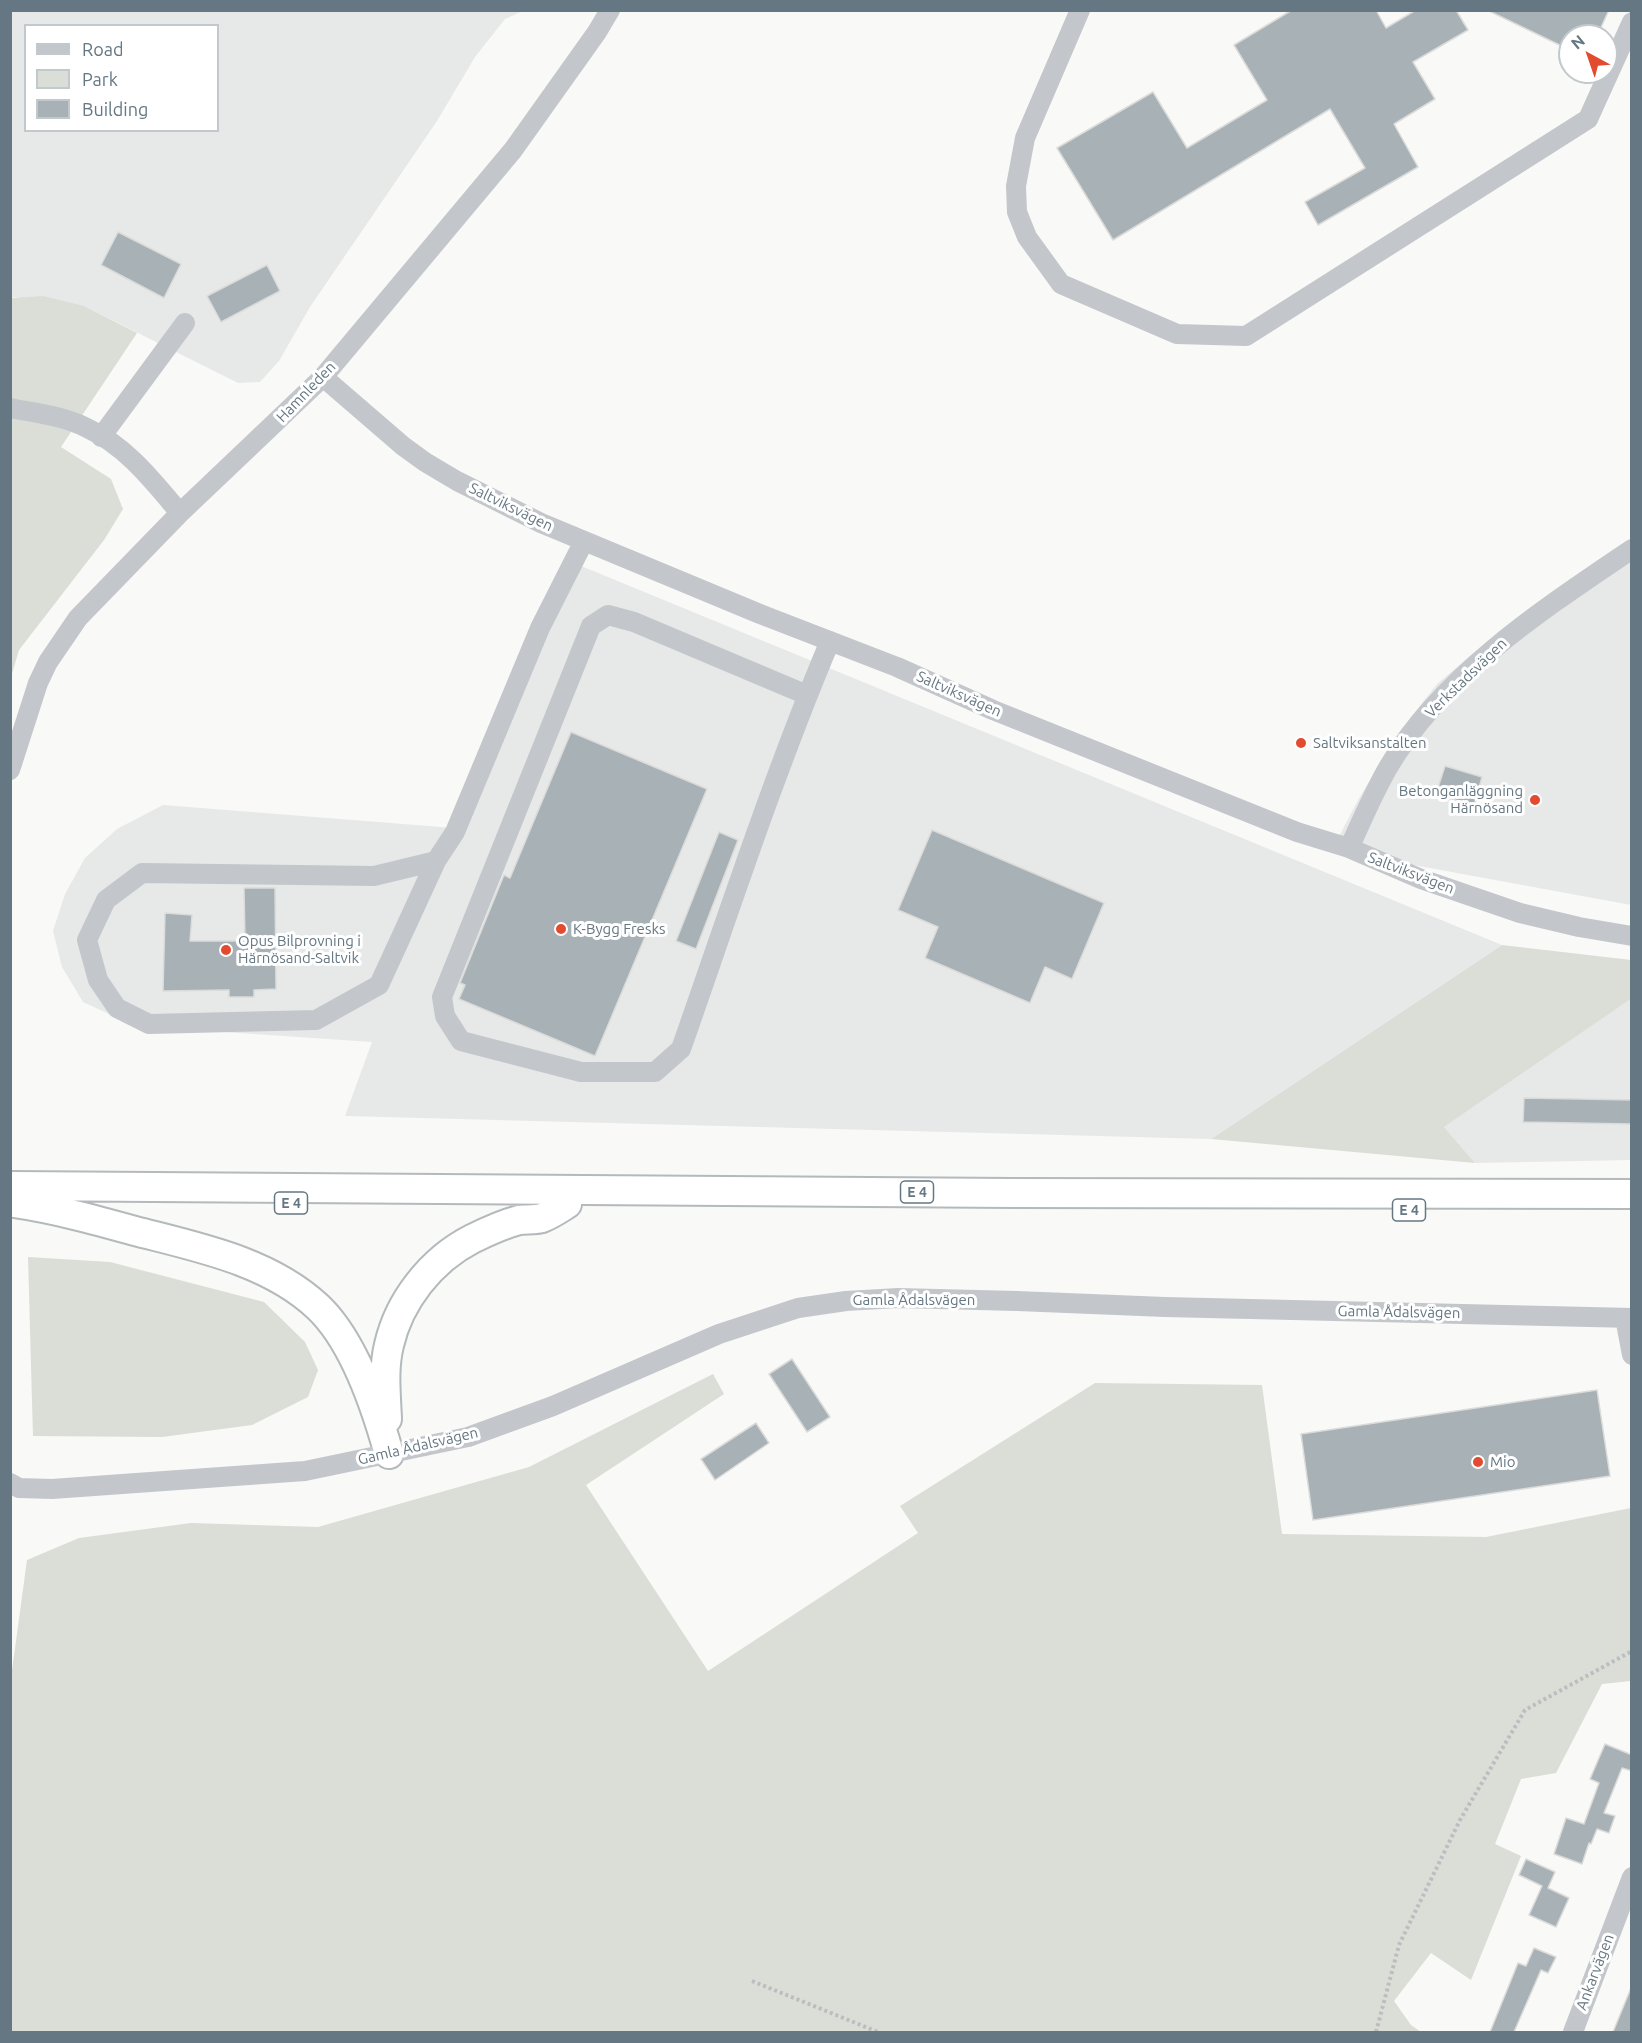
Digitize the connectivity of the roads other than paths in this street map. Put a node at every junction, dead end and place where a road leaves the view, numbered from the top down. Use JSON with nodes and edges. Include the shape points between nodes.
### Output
{"nodes":[{"id":1,"x":609,"y":10,"type":"edge"},
{"id":2,"x":1080,"y":10,"type":"edge"},
{"id":3,"x":1632,"y":22,"type":"edge"},
{"id":4,"x":184,"y":323,"type":"dead end"},
{"id":5,"x":323,"y":377,"type":"junction"},
{"id":6,"x":10,"y":408,"type":"edge"},
{"id":7,"x":101,"y":437,"type":"junction"},
{"id":8,"x":180,"y":513,"type":"junction"},
{"id":9,"x":584,"y":541,"type":"junction"},
{"id":10,"x":1632,"y":549,"type":"edge"},
{"id":11,"x":830,"y":641,"type":"junction"},
{"id":12,"x":807,"y":695,"type":"junction"},
{"id":13,"x":10,"y":770,"type":"edge"},
{"id":14,"x":1349,"y":848,"type":"junction"},
{"id":15,"x":436,"y":861,"type":"junction"},
{"id":16,"x":1632,"y":936,"type":"edge"},
{"id":17,"x":13,"y":1190,"type":"edge"},
{"id":18,"x":1632,"y":1194,"type":"edge"},
{"id":19,"x":567,"y":1204,"type":"junction"},
{"id":20,"x":1632,"y":1210,"type":"edge"},
{"id":21,"x":1628,"y":1318,"type":"edge"},
{"id":22,"x":1632,"y":1355,"type":"edge"},
{"id":23,"x":389,"y":1454,"type":"junction"},
{"id":24,"x":10,"y":1483,"type":"edge"},
{"id":25,"x":1632,"y":1877,"type":"edge"},
{"id":26,"x":1573,"y":2032,"type":"edge"}],
"edges":[{"from":1,"to":5,"type":"street","name":"Hamnleden","via":[[513,150]]},
{"from":2,"to":3,"type":"street","via":[[1025,138],[1016,186],[1017,212],[1027,237],[1061,284],[1177,334],[1246,336],[1588,118]]},
{"from":4,"to":7,"type":"street"},
{"from":5,"to":8,"type":"street","name":"Hamnleden"},
{"from":5,"to":9,"type":"street","name":"Saltviksvägen","via":[[425,462],[541,523]]},
{"from":6,"to":7,"type":"street","via":[[55,417],[88,428]]},
{"from":7,"to":8,"type":"street","via":[[148,475]]},
{"from":8,"to":13,"type":"street","name":"Hamnleden","via":[[61,640],[38,683]]},
{"from":9,"to":11,"type":"street","name":"Saltviksvägen"},
{"from":9,"to":15,"type":"street","via":[[540,628],[455,832]]},
{"from":10,"to":14,"type":"street","name":"Verkstadsvägen","via":[[1511,635],[1434,705],[1389,765]]},
{"from":11,"to":12,"type":"street"},
{"from":11,"to":14,"type":"street","name":"Saltviksvägen","via":[[1297,832]]},
{"from":12,"to":12,"type":"street","via":[[681,1049],[655,1072],[581,1072],[461,1041],[445,1016],[442,997],[591,626],[608,615],[634,622]]},
{"from":14,"to":16,"type":"street","name":"Saltviksvägen","via":[[1421,879],[1520,912]]},
{"from":15,"to":15,"type":"street","via":[[379,984],[316,1020],[149,1024],[117,1008],[98,980],[87,940],[106,900],[142,873],[374,876]]},
{"from":17,"to":18,"type":"highway","number":"E 4"},
{"from":17,"to":19,"type":"highway","number":"E 4"},
{"from":17,"to":23,"type":"highway","via":[[46,1207],[189,1243],[285,1283],[319,1307],[339,1333],[377,1412]]},
{"from":19,"to":20,"type":"highway","number":"E 4"},
{"from":19,"to":23,"type":"highway","number":"E 4","via":[[542,1218],[519,1220],[471,1239],[429,1272],[412,1292],[388,1346],[385,1384]]},
{"from":21,"to":22,"type":"street"},
{"from":21,"to":23,"type":"street","name":"Gamla Ådalsvägen","via":[[1005,1300],[846,1300],[798,1308],[719,1334],[553,1406],[468,1437]]},
{"from":23,"to":24,"type":"street","name":"Gamla Ådalsvägen","via":[[305,1471],[235,1477],[52,1489],[20,1488]]},
{"from":25,"to":26,"type":"street","name":"Ankarvägen"}]}
